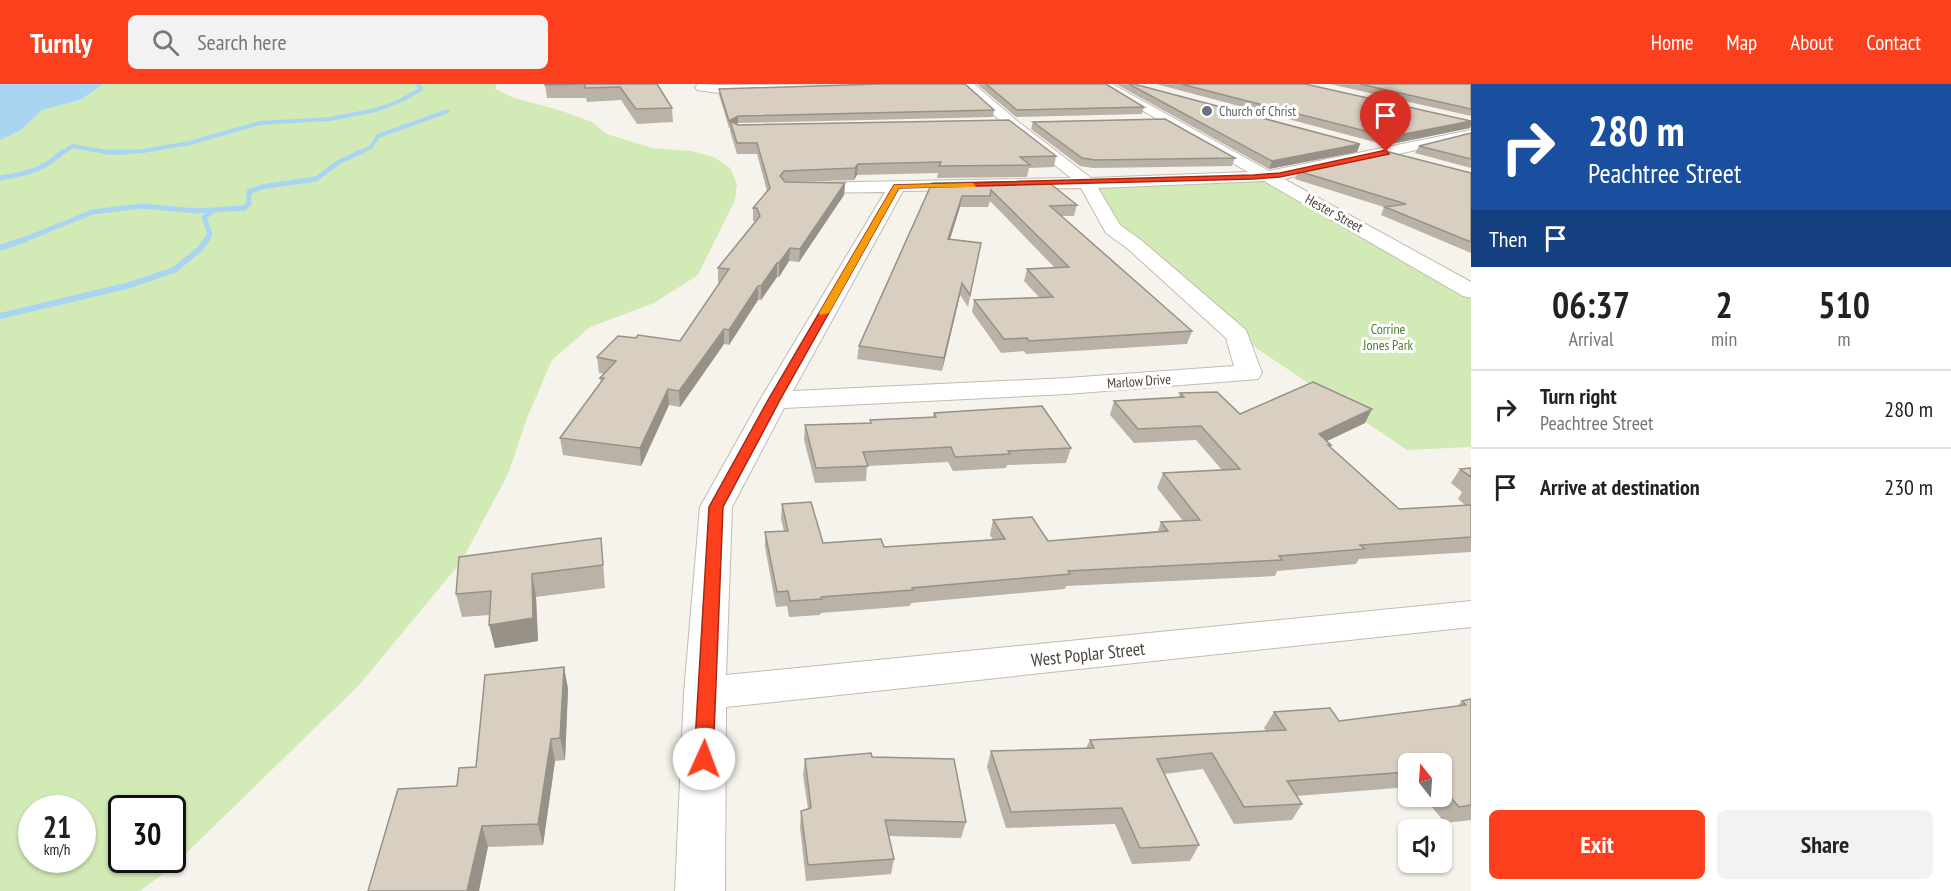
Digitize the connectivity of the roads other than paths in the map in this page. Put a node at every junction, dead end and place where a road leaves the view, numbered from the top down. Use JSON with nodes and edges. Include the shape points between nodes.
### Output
{"nodes":[{"id":1,"x":878,"y":84,"type":"edge"},
{"id":2,"x":967,"y":84,"type":"edge"},
{"id":3,"x":1103,"y":84,"type":"edge"},
{"id":4,"x":782,"y":85,"type":"edge"},
{"id":5,"x":702,"y":87,"type":"dead end"},
{"id":6,"x":1168,"y":120,"type":"junction"},
{"id":7,"x":1134,"y":121,"type":"edge"},
{"id":8,"x":1011,"y":123,"type":"junction"},
{"id":9,"x":1033,"y":123,"type":"edge"},
{"id":10,"x":987,"y":124,"type":"edge"},
{"id":11,"x":1471,"y":134,"type":"edge"},
{"id":12,"x":1356,"y":144,"type":"edge"},
{"id":13,"x":1386,"y":152,"type":"junction"},
{"id":14,"x":1418,"y":161,"type":"edge"},
{"id":15,"x":1267,"y":176,"type":"junction"},
{"id":16,"x":1087,"y":183,"type":"junction"},
{"id":17,"x":897,"y":186,"type":"junction"},
{"id":18,"x":790,"y":188,"type":"edge"},
{"id":19,"x":1471,"y":291,"type":"edge"},
{"id":20,"x":774,"y":400,"type":"junction"},
{"id":21,"x":1471,"y":615,"type":"edge"},
{"id":22,"x":705,"y":693,"type":"junction"},
{"id":23,"x":700,"y":891,"type":"edge"}],
"edges":[{"from":1,"to":4,"type":"street"},
{"from":2,"to":8,"type":"street"},
{"from":3,"to":6,"type":"street","name":"Hester Street"},
{"from":4,"to":5,"type":"street"},
{"from":6,"to":7,"type":"street"},
{"from":6,"to":15,"type":"street","name":"Hester Street"},
{"from":8,"to":9,"type":"street"},
{"from":8,"to":10,"type":"street"},
{"from":8,"to":16,"type":"street"},
{"from":11,"to":13,"type":"street"},
{"from":12,"to":13,"type":"street"},
{"from":13,"to":14,"type":"street"},
{"from":13,"to":15,"type":"street"},
{"from":15,"to":16,"type":"street"},
{"from":15,"to":19,"type":"street","name":"Hester Street"},
{"from":16,"to":17,"type":"street"},
{"from":16,"to":20,"type":"street","name":"Marlow Drive","via":[[1113,229],[1237,335],[1249,373]]},
{"from":17,"to":18,"type":"street"},
{"from":17,"to":20,"type":"street"},
{"from":20,"to":22,"type":"street","via":[[716,507]]},
{"from":21,"to":22,"type":"street","name":"West Poplar Street"},
{"from":22,"to":23,"type":"street"}]}
